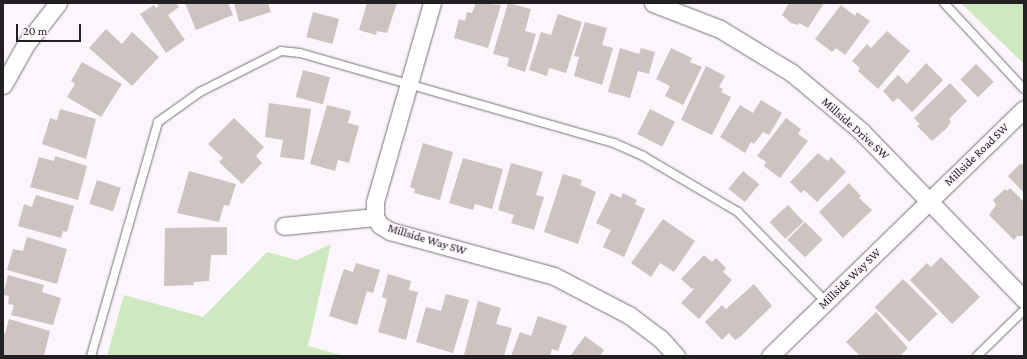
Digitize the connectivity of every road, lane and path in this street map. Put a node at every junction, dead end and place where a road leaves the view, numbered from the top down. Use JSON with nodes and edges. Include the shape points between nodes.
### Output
{"nodes":[{"id":1,"x":58,"y":3,"type":"edge"},
{"id":2,"x":432,"y":3,"type":"edge"},
{"id":3,"x":653,"y":3,"type":"edge"},
{"id":4,"x":944,"y":3,"type":"edge"},
{"id":5,"x":409,"y":84,"type":"junction"},
{"id":6,"x":3,"y":85,"type":"edge"},
{"id":7,"x":1024,"y":89,"type":"edge"},
{"id":8,"x":1024,"y":109,"type":"edge"},
{"id":9,"x":929,"y":201,"type":"junction"},
{"id":10,"x":375,"y":217,"type":"junction"},
{"id":11,"x":284,"y":226,"type":"dead end"},
{"id":12,"x":1024,"y":299,"type":"edge"},
{"id":13,"x":826,"y":302,"type":"junction"},
{"id":14,"x":1024,"y":310,"type":"edge"},
{"id":15,"x":91,"y":356,"type":"edge"},
{"id":16,"x":676,"y":356,"type":"edge"},
{"id":17,"x":770,"y":356,"type":"edge"},
{"id":18,"x":977,"y":356,"type":"edge"}],
"edges":[{"from":1,"to":6,"type":"street","via":[[26,44]]},
{"from":2,"to":5,"type":"street","name":"Millside Way SW"},
{"from":3,"to":9,"type":"street","name":"Millside Drive SW","via":[[720,29],[792,73],[861,131]]},
{"from":4,"to":7,"type":"lane"},
{"from":5,"to":10,"type":"street","name":"Millside Way SW","via":[[375,202]]},
{"from":5,"to":13,"type":"lane","via":[[614,143],[643,156],[738,212]]},
{"from":5,"to":15,"type":"lane","via":[[300,53],[281,51],[200,92],[158,122]]},
{"from":8,"to":9,"type":"street","name":"Millside Road SW"},
{"from":9,"to":12,"type":"street","name":"Millside Drive SW"},
{"from":9,"to":13,"type":"street","name":"Millside Way SW"},
{"from":10,"to":11,"type":"street"},
{"from":10,"to":16,"type":"street","name":"Millside Way SW","via":[[390,231],[554,276],[629,316],[660,338]]},
{"from":13,"to":17,"type":"street","name":"Millside Way SW"},
{"from":14,"to":18,"type":"lane"}]}
